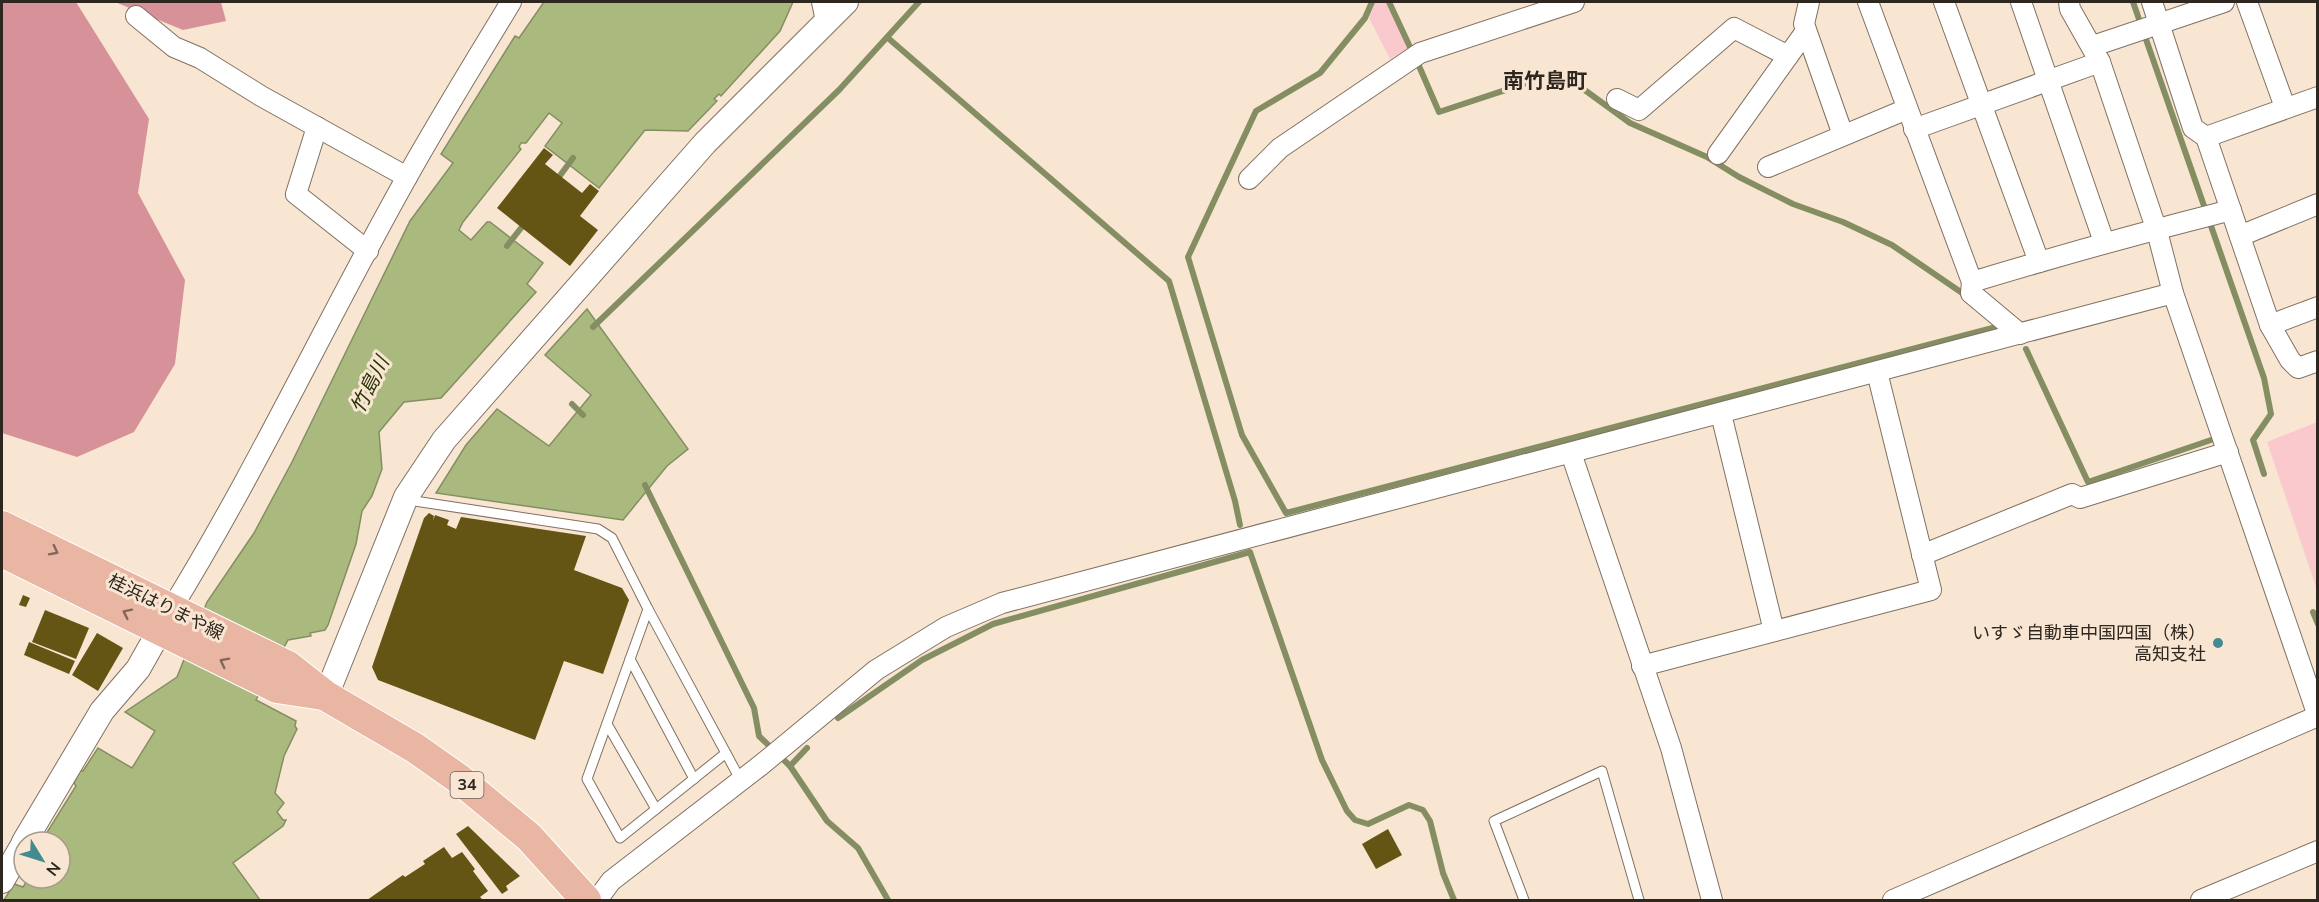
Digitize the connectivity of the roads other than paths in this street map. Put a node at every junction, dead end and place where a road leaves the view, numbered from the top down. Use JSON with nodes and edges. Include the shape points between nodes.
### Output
{"nodes":[{"id":1,"x":511,"y":2,"type":"edge"},
{"id":2,"x":846,"y":2,"type":"edge"},
{"id":3,"x":1574,"y":2,"type":"edge"},
{"id":4,"x":1809,"y":2,"type":"edge"},
{"id":5,"x":1868,"y":2,"type":"edge"},
{"id":6,"x":1944,"y":2,"type":"edge"},
{"id":7,"x":2021,"y":2,"type":"edge"},
{"id":8,"x":2152,"y":2,"type":"edge"},
{"id":9,"x":2224,"y":2,"type":"edge"},
{"id":10,"x":2247,"y":2,"type":"edge"},
{"id":11,"x":2066,"y":4,"type":"edge"},
{"id":12,"x":824,"y":11,"type":"edge"},
{"id":13,"x":136,"y":16,"type":"dead end"},
{"id":14,"x":2157,"y":25,"type":"junction"},
{"id":15,"x":1806,"y":31,"type":"junction"},
{"id":16,"x":2097,"y":54,"type":"junction"},
{"id":17,"x":1788,"y":56,"type":"junction"},
{"id":18,"x":2048,"y":80,"type":"junction"},
{"id":19,"x":2318,"y":97,"type":"edge"},
{"id":20,"x":1617,"y":99,"type":"dead end"},
{"id":21,"x":1982,"y":104,"type":"junction"},
{"id":22,"x":2285,"y":108,"type":"junction"},
{"id":23,"x":1907,"y":109,"type":"junction"},
{"id":24,"x":317,"y":127,"type":"junction"},
{"id":25,"x":1914,"y":129,"type":"junction"},
{"id":26,"x":1843,"y":135,"type":"junction"},
{"id":27,"x":2206,"y":137,"type":"junction"},
{"id":28,"x":1718,"y":154,"type":"dead end"},
{"id":29,"x":1768,"y":167,"type":"dead end"},
{"id":30,"x":407,"y":177,"type":"junction"},
{"id":31,"x":1249,"y":179,"type":"dead end"},
{"id":32,"x":2318,"y":204,"type":"edge"},
{"id":33,"x":2226,"y":211,"type":"junction"},
{"id":34,"x":2157,"y":231,"type":"junction"},
{"id":35,"x":2240,"y":236,"type":"junction"},
{"id":36,"x":2104,"y":242,"type":"junction"},
{"id":37,"x":368,"y":251,"type":"junction"},
{"id":38,"x":2039,"y":262,"type":"junction"},
{"id":39,"x":1972,"y":282,"type":"junction"},
{"id":40,"x":2174,"y":293,"type":"junction"},
{"id":41,"x":2318,"y":307,"type":"edge"},
{"id":42,"x":2270,"y":324,"type":"junction"},
{"id":43,"x":2020,"y":334,"type":"junction"},
{"id":44,"x":2318,"y":361,"type":"edge"},
{"id":45,"x":1876,"y":372,"type":"junction"},
{"id":46,"x":1721,"y":414,"type":"junction"},
{"id":47,"x":2228,"y":452,"type":"junction"},
{"id":48,"x":1571,"y":453,"type":"junction"},
{"id":49,"x":405,"y":500,"type":"junction"},
{"id":50,"x":2,"y":526,"type":"edge"},
{"id":51,"x":2,"y":552,"type":"edge"},
{"id":52,"x":1922,"y":555,"type":"junction"},
{"id":53,"x":648,"y":609,"type":"junction"},
{"id":54,"x":175,"y":625,"type":"junction"},
{"id":55,"x":1774,"y":631,"type":"junction"},
{"id":56,"x":630,"y":659,"type":"junction"},
{"id":57,"x":1642,"y":666,"type":"junction"},
{"id":58,"x":326,"y":696,"type":"junction"},
{"id":59,"x":607,"y":724,"type":"junction"},
{"id":60,"x":726,"y":753,"type":"junction"},
{"id":61,"x":694,"y":780,"type":"junction"},
{"id":62,"x":741,"y":780,"type":"junction"},
{"id":63,"x":656,"y":809,"type":"junction"},
{"id":64,"x":31,"y":830,"type":"edge"},
{"id":65,"x":2318,"y":851,"type":"edge"},
{"id":66,"x":12,"y":863,"type":"edge"},
{"id":67,"x":2,"y":881,"type":"edge"},
{"id":68,"x":586,"y":900,"type":"edge"},
{"id":69,"x":597,"y":900,"type":"edge"},
{"id":70,"x":1524,"y":900,"type":"edge"},
{"id":71,"x":1639,"y":900,"type":"edge"},
{"id":72,"x":1712,"y":900,"type":"edge"},
{"id":73,"x":1893,"y":900,"type":"edge"},
{"id":74,"x":2200,"y":900,"type":"edge"}],
"edges":[{"from":1,"to":30,"type":"street"},
{"from":2,"to":12,"type":"street"},
{"from":3,"to":31,"type":"street","via":[[1419,53],[1280,148]]},
{"from":4,"to":15,"type":"street"},
{"from":5,"to":23,"type":"street"},
{"from":6,"to":21,"type":"street"},
{"from":7,"to":18,"type":"street"},
{"from":8,"to":14,"type":"street"},
{"from":9,"to":14,"type":"street"},
{"from":10,"to":22,"type":"street"},
{"from":11,"to":16,"type":"street"},
{"from":12,"to":49,"type":"street","via":[[497,378],[444,440]]},
{"from":13,"to":24,"type":"street","via":[[174,46]]},
{"from":14,"to":16,"type":"street","via":[[2125,35]]},
{"from":14,"to":27,"type":"street","via":[[2193,128]]},
{"from":15,"to":17,"type":"street"},
{"from":15,"to":26,"type":"street"},
{"from":16,"to":18,"type":"street"},
{"from":16,"to":34,"type":"street"},
{"from":17,"to":20,"type":"street","via":[[1734,28],[1638,110]]},
{"from":17,"to":28,"type":"street"},
{"from":18,"to":21,"type":"street"},
{"from":18,"to":36,"type":"street"},
{"from":19,"to":22,"type":"street"},
{"from":21,"to":25,"type":"street"},
{"from":21,"to":38,"type":"street"},
{"from":22,"to":27,"type":"street"},
{"from":23,"to":25,"type":"street"},
{"from":23,"to":26,"type":"street"},
{"from":24,"to":30,"type":"street"},
{"from":24,"to":37,"type":"street","via":[[296,194]]},
{"from":25,"to":39,"type":"street"},
{"from":26,"to":29,"type":"street"},
{"from":27,"to":33,"type":"street"},
{"from":30,"to":37,"type":"street"},
{"from":32,"to":35,"type":"street"},
{"from":33,"to":34,"type":"street"},
{"from":33,"to":35,"type":"street"},
{"from":34,"to":36,"type":"street"},
{"from":34,"to":40,"type":"street"},
{"from":35,"to":42,"type":"street"},
{"from":36,"to":38,"type":"street"},
{"from":37,"to":54,"type":"street","via":[[228,514]]},
{"from":38,"to":39,"type":"street"},
{"from":39,"to":43,"type":"street","via":[[1971,293]]},
{"from":40,"to":43,"type":"street"},
{"from":40,"to":47,"type":"street"},
{"from":41,"to":42,"type":"street"},
{"from":42,"to":44,"type":"street","via":[[2298,368]]},
{"from":43,"to":45,"type":"street"},
{"from":45,"to":46,"type":"street"},
{"from":45,"to":52,"type":"street"},
{"from":46,"to":48,"type":"street"},
{"from":46,"to":55,"type":"street"},
{"from":47,"to":52,"type":"street","via":[[2080,498],[2072,494]]},
{"from":47,"to":73,"type":"street","via":[[2318,716]]},
{"from":48,"to":57,"type":"street"},
{"from":48,"to":62,"type":"street","via":[[1380,500],[1002,603],[946,627],[876,669]]},
{"from":49,"to":53,"type":"lane","via":[[598,529],[612,538]]},
{"from":49,"to":58,"type":"street"},
{"from":50,"to":54,"type":"main road","name":"桂浜はりまや線","number":"34","one_way":true},
{"from":54,"to":51,"type":"main road","name":"桂浜はりまや線","number":"34","one_way":true},
{"from":52,"to":55,"type":"street","via":[[1931,590]]},
{"from":53,"to":56,"type":"lane"},
{"from":53,"to":60,"type":"lane"},
{"from":54,"to":58,"type":"main road","name":"桂浜はりまや線","number":"34","via":[[274,673],[288,666]]},
{"from":54,"to":64,"type":"street","via":[[102,711]]},
{"from":55,"to":57,"type":"street"},
{"from":56,"to":59,"type":"lane"},
{"from":56,"to":61,"type":"lane"},
{"from":57,"to":72,"type":"street","via":[[1671,748]]},
{"from":58,"to":68,"type":"main road","name":"桂浜はりまや線","number":"34","via":[[415,748],[459,779],[529,837]]},
{"from":59,"to":63,"type":"lane"},
{"from":59,"to":63,"type":"lane","via":[[587,779],[620,838]]},
{"from":60,"to":61,"type":"lane"},
{"from":60,"to":62,"type":"lane"},
{"from":61,"to":63,"type":"lane"},
{"from":62,"to":69,"type":"street","via":[[611,881]]},
{"from":65,"to":74,"type":"street"},
{"from":66,"to":67,"type":"street"},
{"from":70,"to":71,"type":"lane","via":[[1494,821],[1602,771]]}]}
